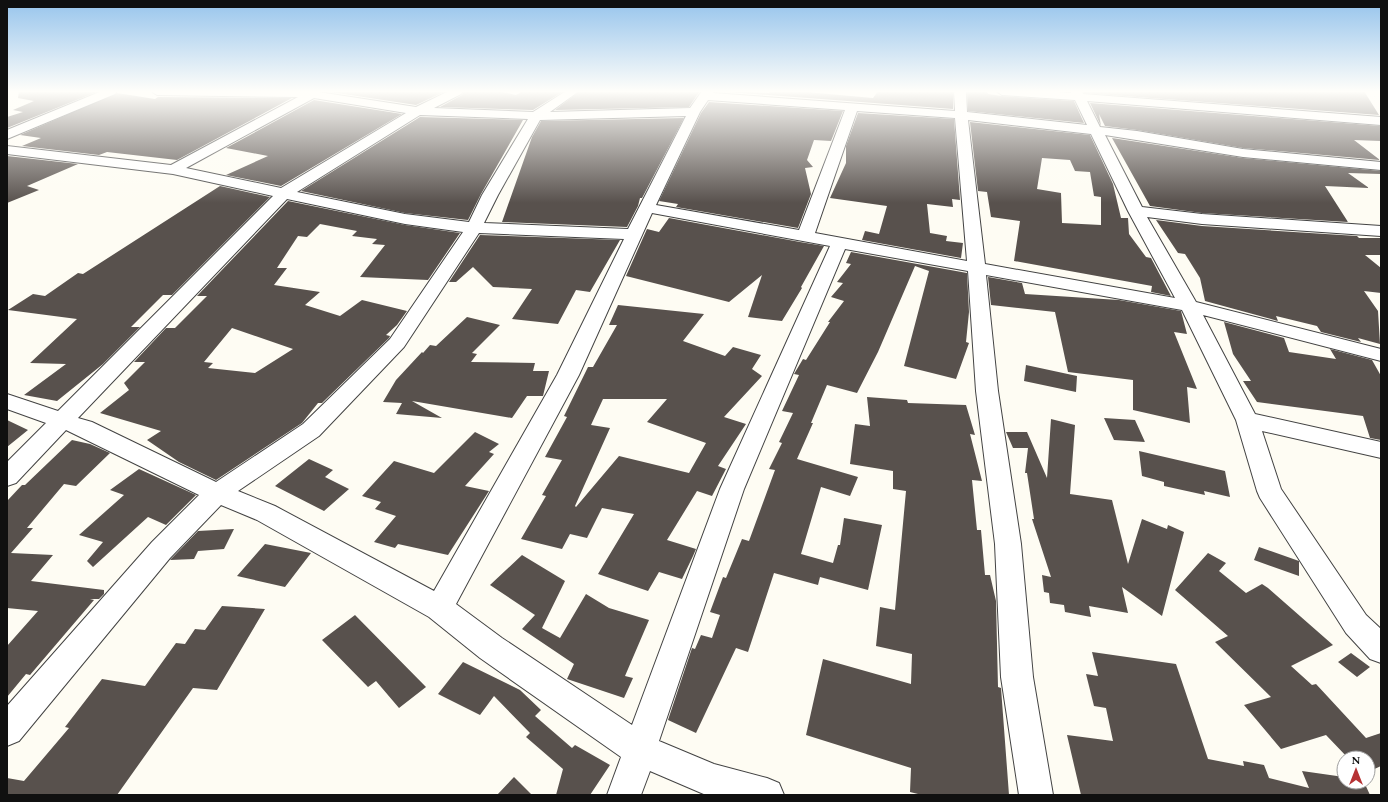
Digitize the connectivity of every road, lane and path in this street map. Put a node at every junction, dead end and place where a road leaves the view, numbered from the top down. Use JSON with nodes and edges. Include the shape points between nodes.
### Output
{"nodes":[{"id":1,"x":23,"y":128,"type":"edge"},
{"id":2,"x":248,"y":128,"type":"edge"},
{"id":3,"x":390,"y":128,"type":"edge"},
{"id":4,"x":529,"y":128,"type":"edge"},
{"id":5,"x":686,"y":128,"type":"edge"},
{"id":6,"x":844,"y":128,"type":"edge"},
{"id":7,"x":963,"y":128,"type":"edge"},
{"id":8,"x":1082,"y":128,"type":"edge"},
{"id":9,"x":1096,"y":130,"type":"junction"},
{"id":10,"x":7,"y":135,"type":"edge"},
{"id":11,"x":7,"y":150,"type":"edge"},
{"id":12,"x":1381,"y":166,"type":"edge"},
{"id":13,"x":173,"y":170,"type":"junction"},
{"id":14,"x":284,"y":193,"type":"junction"},
{"id":15,"x":648,"y":208,"type":"junction"},
{"id":16,"x":1136,"y":211,"type":"junction"},
{"id":17,"x":474,"y":228,"type":"junction"},
{"id":18,"x":1381,"y":231,"type":"edge"},
{"id":19,"x":634,"y":234,"type":"junction"},
{"id":20,"x":806,"y":236,"type":"junction"},
{"id":21,"x":839,"y":244,"type":"junction"},
{"id":22,"x":976,"y":268,"type":"junction"},
{"id":23,"x":1189,"y":306,"type":"junction"},
{"id":24,"x":1381,"y":355,"type":"edge"},
{"id":25,"x":7,"y":401,"type":"edge"},
{"id":26,"x":61,"y":420,"type":"junction"},
{"id":27,"x":1247,"y":420,"type":"junction"},
{"id":28,"x":1381,"y":450,"type":"edge"},
{"id":29,"x":7,"y":477,"type":"edge"},
{"id":30,"x":217,"y":493,"type":"junction"},
{"id":31,"x":439,"y":608,"type":"junction"},
{"id":32,"x":1381,"y":650,"type":"edge"},
{"id":33,"x":7,"y":730,"type":"edge"},
{"id":34,"x":640,"y":750,"type":"junction"},
{"id":35,"x":624,"y":795,"type":"edge"},
{"id":36,"x":767,"y":795,"type":"edge"},
{"id":37,"x":1036,"y":795,"type":"edge"}],
"edges":[{"from":1,"to":10,"type":"street"},
{"from":2,"to":13,"type":"street"},
{"from":3,"to":14,"type":"street"},
{"from":4,"to":17,"type":"street"},
{"from":5,"to":15,"type":"street"},
{"from":6,"to":20,"type":"street"},
{"from":7,"to":22,"type":"street"},
{"from":8,"to":9,"type":"street"},
{"from":9,"to":12,"type":"street","via":[[1243,153]]},
{"from":9,"to":16,"type":"street"},
{"from":11,"to":13,"type":"street"},
{"from":13,"to":14,"type":"street"},
{"from":14,"to":17,"type":"street","via":[[405,219]]},
{"from":14,"to":26,"type":"street"},
{"from":15,"to":19,"type":"street"},
{"from":15,"to":20,"type":"street"},
{"from":16,"to":18,"type":"street","via":[[1202,219]]},
{"from":16,"to":23,"type":"street"},
{"from":17,"to":19,"type":"street"},
{"from":17,"to":30,"type":"street","via":[[397,343],[311,430]]},
{"from":19,"to":31,"type":"street","via":[[568,375]]},
{"from":20,"to":21,"type":"street"},
{"from":21,"to":22,"type":"street"},
{"from":21,"to":34,"type":"street","via":[[732,489]]},
{"from":22,"to":23,"type":"street"},
{"from":22,"to":37,"type":"street","via":[[987,391],[1008,544],[1017,677]]},
{"from":23,"to":24,"type":"street"},
{"from":23,"to":27,"type":"street"},
{"from":25,"to":26,"type":"street"},
{"from":26,"to":29,"type":"street"},
{"from":26,"to":30,"type":"street","via":[[84,428]]},
{"from":27,"to":28,"type":"street"},
{"from":27,"to":32,"type":"street","via":[[1269,490],[1356,624]]},
{"from":30,"to":31,"type":"street","via":[[266,513]]},
{"from":30,"to":33,"type":"street","via":[[161,550]]},
{"from":31,"to":34,"type":"street","via":[[491,648]]},
{"from":34,"to":35,"type":"street"},
{"from":34,"to":36,"type":"street","via":[[714,781]]}]}
